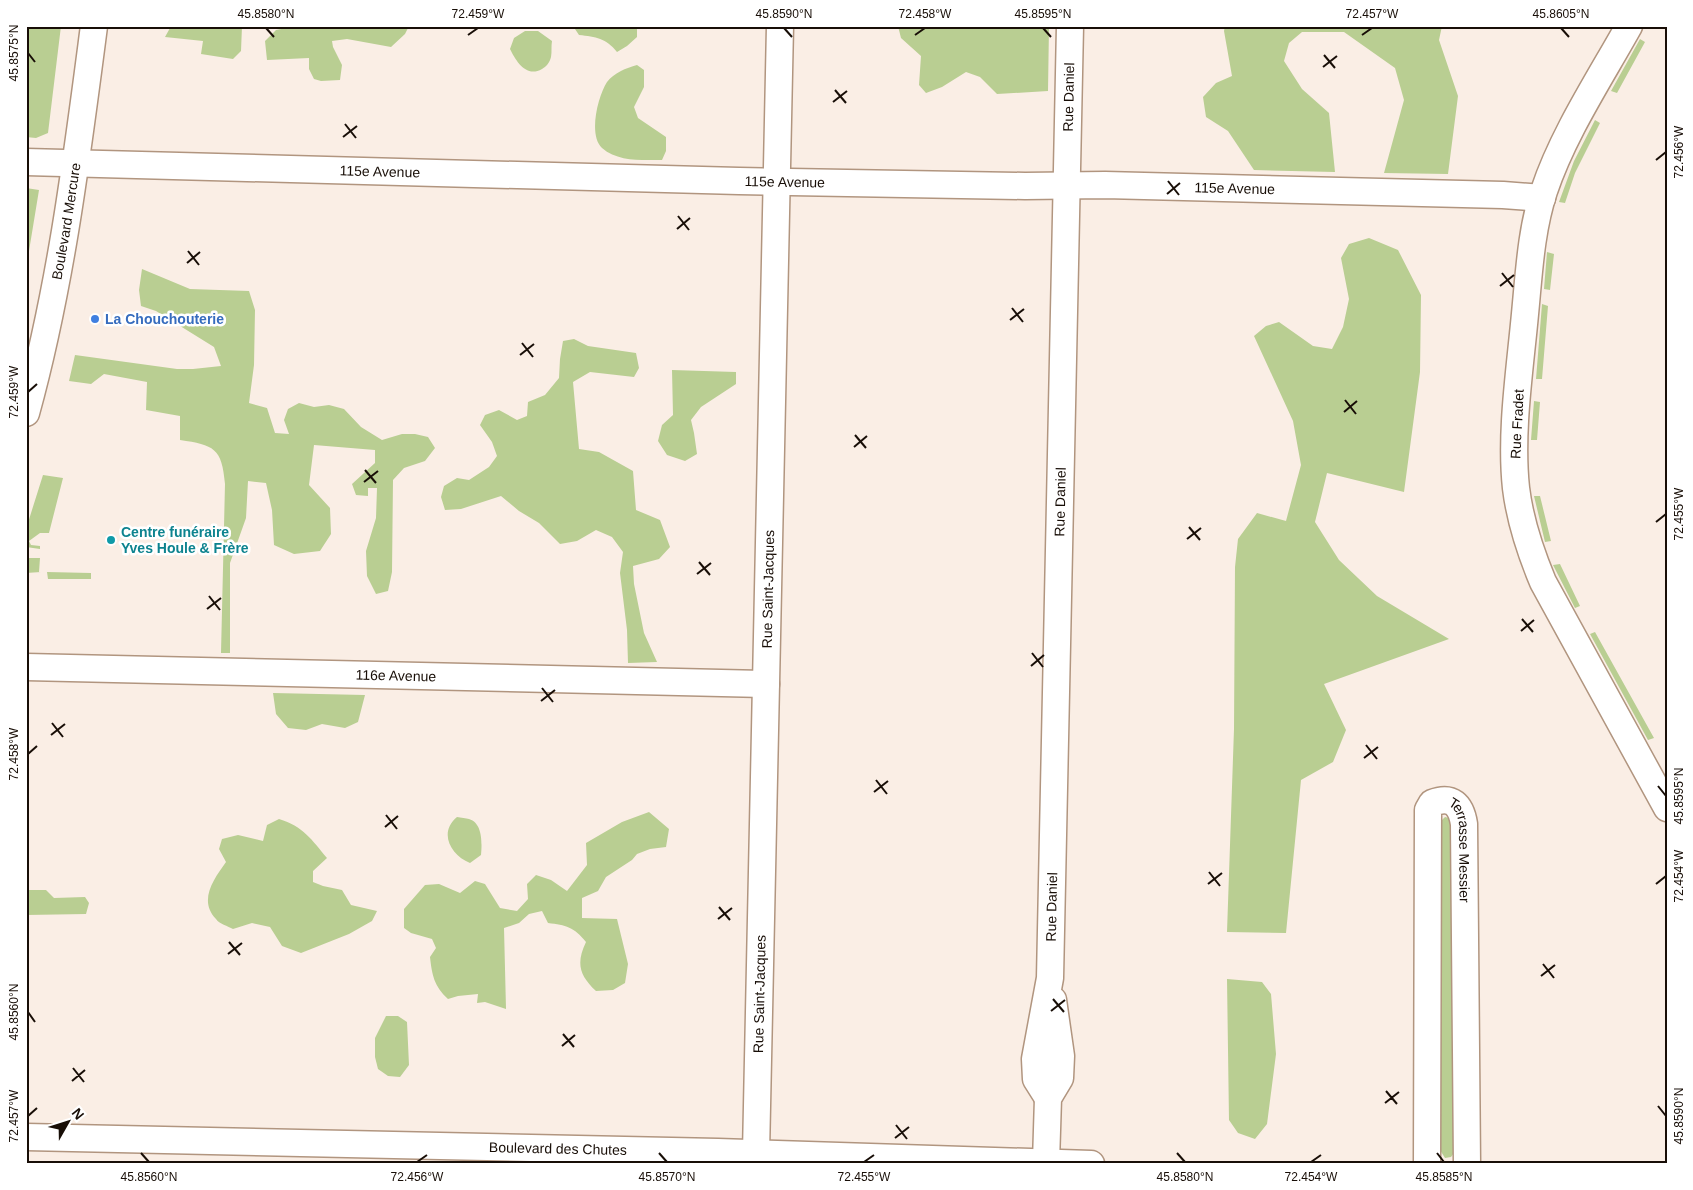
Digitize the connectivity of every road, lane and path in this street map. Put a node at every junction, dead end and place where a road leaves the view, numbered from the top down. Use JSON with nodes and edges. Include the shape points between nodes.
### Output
{"nodes":[{"id":1,"x":94,"y":26,"type":"edge"},
{"id":2,"x":780,"y":26,"type":"edge"},
{"id":3,"x":1070,"y":26,"type":"edge"},
{"id":4,"x":1629,"y":26,"type":"edge"},
{"id":5,"x":26,"y":162,"type":"edge"},
{"id":6,"x":76,"y":164,"type":"junction"},
{"id":7,"x":776,"y":182,"type":"junction"},
{"id":8,"x":1067,"y":186,"type":"junction"},
{"id":9,"x":1542,"y":198,"type":"junction"},
{"id":10,"x":26,"y":413,"type":"edge"},
{"id":11,"x":26,"y":667,"type":"edge"},
{"id":12,"x":766,"y":684,"type":"junction"},
{"id":13,"x":1667,"y":808,"type":"edge"},
{"id":14,"x":26,"y":1137,"type":"edge"},
{"id":15,"x":301,"y":1153,"type":"edge"},
{"id":16,"x":756,"y":1153,"type":"junction"},
{"id":17,"x":1046,"y":1162,"type":"junction"},
{"id":18,"x":1091,"y":1164,"type":"edge"},
{"id":19,"x":1427,"y":1164,"type":"edge"},
{"id":20,"x":1467,"y":1164,"type":"edge"}],
"edges":[{"from":1,"to":6,"type":"street","name":"Boulevard Mercure"},
{"from":2,"to":7,"type":"street","name":"Rue Saint-Jacques"},
{"from":3,"to":8,"type":"street","name":"Rue Daniel"},
{"from":4,"to":9,"type":"street","name":"Rue Fradet","via":[[1558,157]]},
{"from":5,"to":6,"type":"street","name":"115e Avenue"},
{"from":6,"to":7,"type":"street","name":"115e Avenue"},
{"from":6,"to":10,"type":"street","name":"Boulevard Mercure","via":[[50,318]]},
{"from":7,"to":8,"type":"street","name":"115e Avenue"},
{"from":7,"to":12,"type":"street","name":"Rue Saint-Jacques"},
{"from":8,"to":9,"type":"street","name":"115e Avenue","via":[[1526,195]]},
{"from":8,"to":17,"type":"street","name":"Rue Daniel","via":[[1050,978],[1061,1063],[1060,1078],[1048,1098]]},
{"from":9,"to":13,"type":"street","name":"Rue Fradet","via":[[1528,278],[1516,425],[1516,488],[1522,520],[1542,582]]},
{"from":11,"to":12,"type":"street","name":"116e Avenue"},
{"from":12,"to":16,"type":"street","name":"Rue Saint-Jacques"},
{"from":14,"to":15,"type":"street","name":"Boulevard des Chutes"},
{"from":15,"to":16,"type":"street","name":"Boulevard des Chutes"},
{"from":16,"to":17,"type":"street","name":"Boulevard des Chutes"},
{"from":17,"to":18,"type":"street","name":"Boulevard des Chutes"},
{"from":19,"to":20,"type":"street","name":"Terrasse Messier","via":[[1428,810],[1432,803],[1445,800],[1459,807],[1464,824]]}]}
